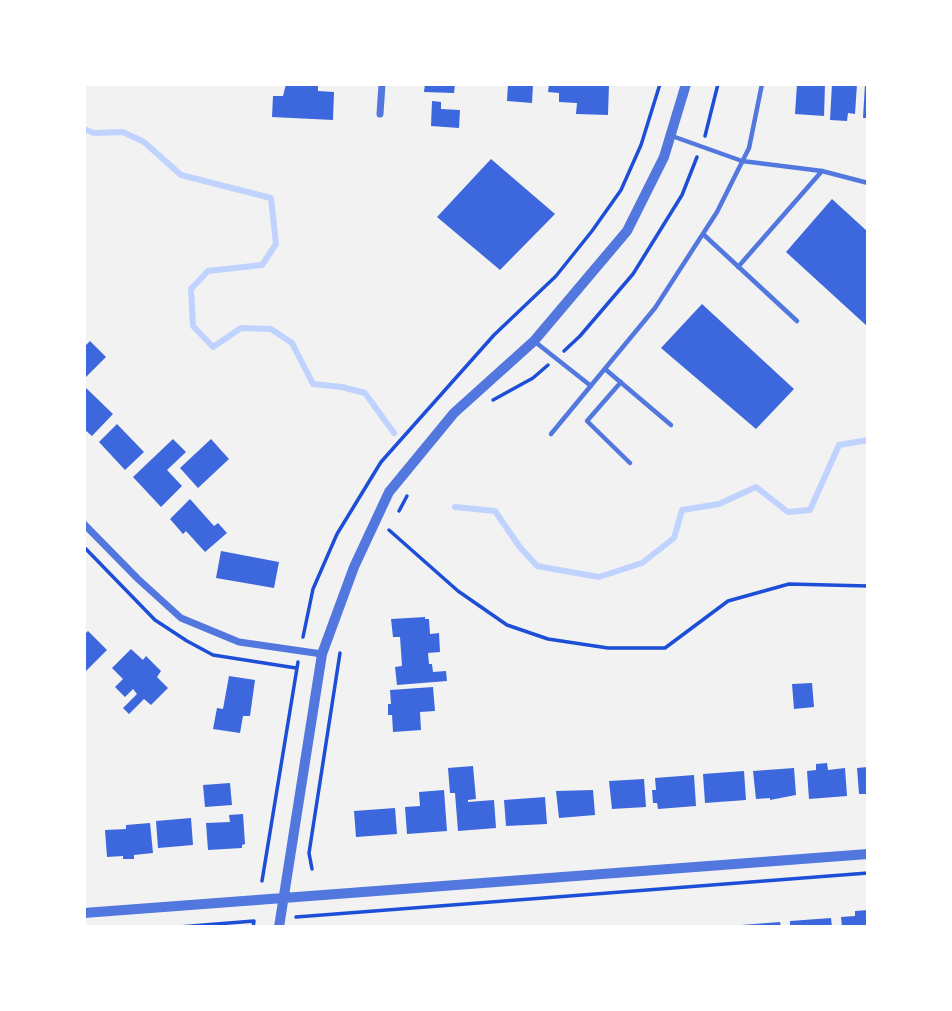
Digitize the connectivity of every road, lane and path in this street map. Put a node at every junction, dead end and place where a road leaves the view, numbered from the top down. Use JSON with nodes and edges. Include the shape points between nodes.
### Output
{"nodes":[{"id":1,"x":382,"y":84,"type":"edge"},
{"id":2,"x":686,"y":84,"type":"edge"},
{"id":3,"x":718,"y":84,"type":"edge"},
{"id":4,"x":762,"y":84,"type":"edge"},
{"id":5,"x":380,"y":114,"type":"dead end"},
{"id":6,"x":671,"y":135,"type":"junction"},
{"id":7,"x":701,"y":146,"type":"junction"},
{"id":8,"x":742,"y":161,"type":"junction"},
{"id":9,"x":822,"y":170,"type":"junction"},
{"id":10,"x":868,"y":183,"type":"edge"},
{"id":11,"x":703,"y":234,"type":"junction"},
{"id":12,"x":738,"y":267,"type":"junction"},
{"id":13,"x":797,"y":321,"type":"dead end"},
{"id":14,"x":534,"y":341,"type":"junction"},
{"id":15,"x":556,"y":358,"type":"junction"},
{"id":16,"x":605,"y":369,"type":"junction"},
{"id":17,"x":621,"y":382,"type":"junction"},
{"id":18,"x":591,"y":386,"type":"junction"},
{"id":19,"x":486,"y":406,"type":"dead end"},
{"id":20,"x":671,"y":425,"type":"dead end"},
{"id":21,"x":551,"y":434,"type":"dead end"},
{"id":22,"x":630,"y":463,"type":"dead end"},
{"id":23,"x":412,"y":486,"type":"dead end"},
{"id":24,"x":84,"y":524,"type":"edge"},
{"id":25,"x":389,"y":530,"type":"junction"},
{"id":26,"x":384,"y":540,"type":"dead end"},
{"id":27,"x":868,"y":586,"type":"edge"},
{"id":28,"x":342,"y":646,"type":"dead end"},
{"id":29,"x":322,"y":654,"type":"junction"},
{"id":30,"x":868,"y":854,"type":"edge"},
{"id":31,"x":312,"y":869,"type":"dead end"},
{"id":32,"x":868,"y":873,"type":"edge"},
{"id":33,"x":282,"y":899,"type":"junction"},
{"id":34,"x":84,"y":913,"type":"edge"},
{"id":35,"x":296,"y":917,"type":"dead end"},
{"id":36,"x":179,"y":927,"type":"edge"},
{"id":37,"x":253,"y":927,"type":"edge"},
{"id":38,"x":279,"y":927,"type":"edge"}],
"edges":[{"from":1,"to":5,"type":"street"},
{"from":2,"to":6,"type":"street"},
{"from":3,"to":7,"type":"path"},
{"from":4,"to":8,"type":"lane","via":[[749,148]]},
{"from":6,"to":7,"type":"lane"},
{"from":6,"to":14,"type":"street","via":[[627,231]]},
{"from":7,"to":8,"type":"lane"},
{"from":7,"to":15,"type":"path","via":[[682,195],[633,274]]},
{"from":8,"to":9,"type":"lane"},
{"from":8,"to":11,"type":"lane"},
{"from":9,"to":10,"type":"lane"},
{"from":9,"to":12,"type":"lane"},
{"from":11,"to":12,"type":"lane"},
{"from":11,"to":16,"type":"lane","via":[[655,308]]},
{"from":12,"to":13,"type":"lane"},
{"from":14,"to":15,"type":"lane"},
{"from":14,"to":29,"type":"street","via":[[454,412],[389,492],[354,567]]},
{"from":15,"to":18,"type":"lane"},
{"from":15,"to":19,"type":"path"},
{"from":16,"to":17,"type":"lane"},
{"from":16,"to":18,"type":"lane"},
{"from":17,"to":20,"type":"lane"},
{"from":17,"to":22,"type":"lane","via":[[587,421]]},
{"from":18,"to":21,"type":"lane"},
{"from":23,"to":25,"type":"path"},
{"from":24,"to":29,"type":"street","via":[[181,618],[239,642]]},
{"from":25,"to":26,"type":"path"},
{"from":25,"to":27,"type":"path","via":[[458,591],[508,625],[548,639],[608,648],[665,648],[728,601],[789,584]]},
{"from":28,"to":31,"type":"path","via":[[309,853]]},
{"from":29,"to":33,"type":"street"},
{"from":30,"to":33,"type":"street"},
{"from":32,"to":35,"type":"path"},
{"from":33,"to":34,"type":"street"},
{"from":33,"to":38,"type":"street"},
{"from":36,"to":37,"type":"path","via":[[254,921]]}]}
